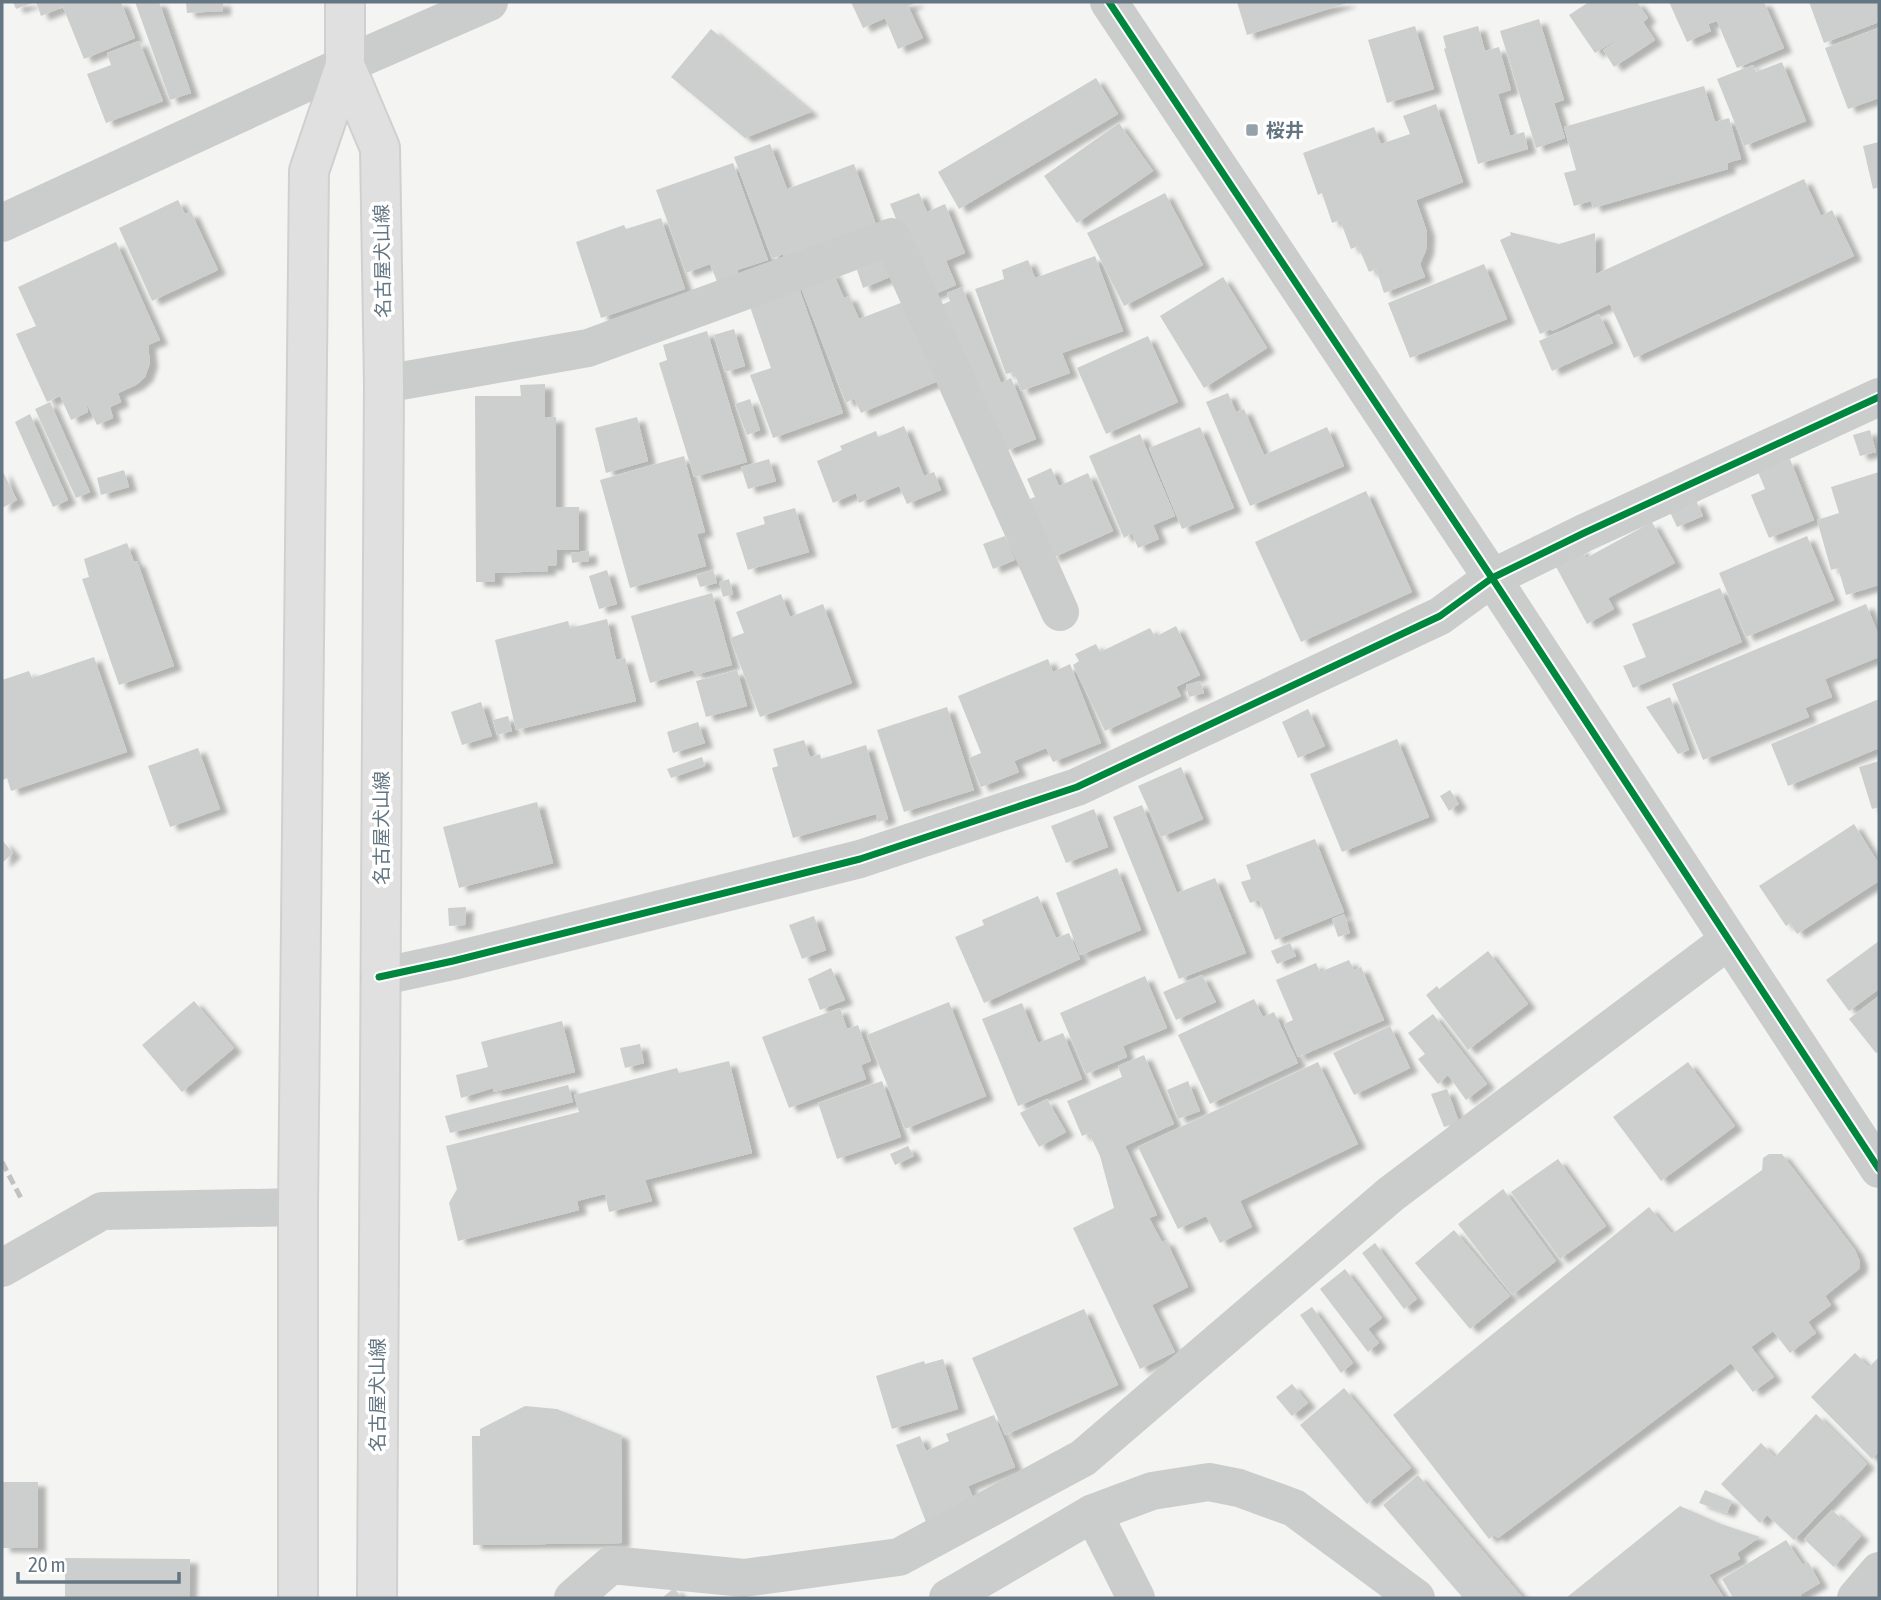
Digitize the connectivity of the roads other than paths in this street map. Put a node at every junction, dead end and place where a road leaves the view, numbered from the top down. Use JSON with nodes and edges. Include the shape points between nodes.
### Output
{"nodes":[{"id":1,"x":345,"y":2,"type":"edge"},
{"id":2,"x":489,"y":2,"type":"edge"},
{"id":3,"x":1109,"y":2,"type":"edge"},
{"id":4,"x":345,"y":65,"type":"junction"},
{"id":5,"x":2,"y":223,"type":"edge"},
{"id":6,"x":384,"y":384,"type":"junction"},
{"id":7,"x":1879,"y":397,"type":"edge"},
{"id":8,"x":1492,"y":578,"type":"junction"},
{"id":9,"x":1060,"y":612,"type":"dead end"},
{"id":10,"x":1729,"y":940,"type":"junction"},
{"id":11,"x":379,"y":977,"type":"junction"},
{"id":12,"x":1879,"y":1169,"type":"edge"},
{"id":13,"x":298,"y":1207,"type":"junction"},
{"id":14,"x":2,"y":1269,"type":"edge"},
{"id":15,"x":1093,"y":1513,"type":"junction"},
{"id":16,"x":1879,"y":1570,"type":"edge"},
{"id":17,"x":298,"y":1598,"type":"edge"},
{"id":18,"x":377,"y":1598,"type":"edge"},
{"id":19,"x":573,"y":1598,"type":"edge"},
{"id":20,"x":948,"y":1598,"type":"edge"},
{"id":21,"x":1136,"y":1598,"type":"edge"},
{"id":22,"x":1416,"y":1598,"type":"edge"},
{"id":23,"x":1856,"y":1598,"type":"edge"}],
"edges":[{"from":1,"to":4,"type":"main road","name":"名古屋犬山線"},
{"from":2,"to":4,"type":"street"},
{"from":3,"to":8,"type":"street"},
{"from":4,"to":5,"type":"street"},
{"from":4,"to":6,"type":"main road","name":"名古屋犬山線","via":[[380,148]]},
{"from":4,"to":13,"type":"main road","name":"名古屋犬山線","via":[[309,171]]},
{"from":6,"to":9,"type":"street","via":[[588,348],[892,237]]},
{"from":6,"to":11,"type":"main road","name":"名古屋犬山線"},
{"from":7,"to":8,"type":"street"},
{"from":8,"to":10,"type":"street"},
{"from":8,"to":11,"type":"street","via":[[1440,616],[1077,787],[860,859]]},
{"from":10,"to":12,"type":"street"},
{"from":10,"to":19,"type":"street","via":[[1391,1194],[1083,1458],[900,1557],[744,1578],[611,1565]]},
{"from":11,"to":18,"type":"main road","name":"名古屋犬山線"},
{"from":13,"to":14,"type":"street","via":[[102,1211]]},
{"from":13,"to":17,"type":"main road","name":"名古屋犬山線"},
{"from":15,"to":20,"type":"street"},
{"from":15,"to":21,"type":"street"},
{"from":15,"to":22,"type":"street","via":[[1152,1491],[1209,1482],[1239,1488],[1294,1508]]},
{"from":16,"to":23,"type":"street"}]}
